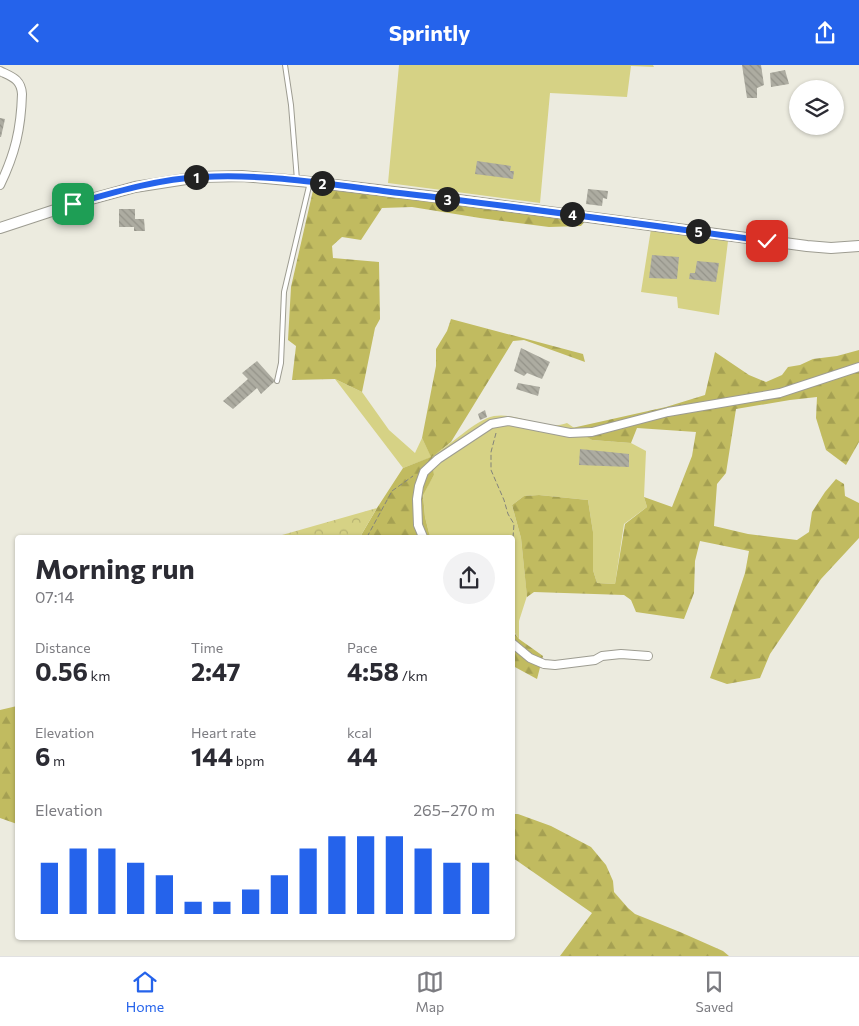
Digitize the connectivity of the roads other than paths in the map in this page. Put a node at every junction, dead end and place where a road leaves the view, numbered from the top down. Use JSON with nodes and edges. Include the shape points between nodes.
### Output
{"nodes":[{"id":1,"x":285,"y":65,"type":"edge"},
{"id":2,"x":0,"y":71,"type":"edge"},
{"id":3,"x":297,"y":181,"type":"junction"},
{"id":4,"x":310,"y":182,"type":"junction"},
{"id":5,"x":0,"y":185,"type":"edge"},
{"id":6,"x":0,"y":228,"type":"edge"},
{"id":7,"x":859,"y":246,"type":"edge"},
{"id":8,"x":859,"y":367,"type":"edge"},
{"id":9,"x":277,"y":381,"type":"dead end"},
{"id":10,"x":422,"y":535,"type":"edge"},
{"id":11,"x":515,"y":646,"type":"edge"},
{"id":12,"x":648,"y":656,"type":"dead end"}],
"edges":[{"from":1,"to":3,"type":"lane"},
{"from":2,"to":5,"type":"street","via":[[19,82],[22,112],[18,142]]},
{"from":3,"to":4,"type":"street"},
{"from":3,"to":6,"type":"street","via":[[220,176],[164,182],[108,194]]},
{"from":4,"to":7,"type":"street","via":[[807,246]]},
{"from":4,"to":9,"type":"lane","via":[[284,291],[281,363]]},
{"from":8,"to":10,"type":"street","via":[[780,393],[668,411],[592,432],[570,433],[503,421],[491,424],[424,472],[417,499],[418,525]]},
{"from":11,"to":12,"type":"street","via":[[530,658],[555,665],[621,654]]}]}
